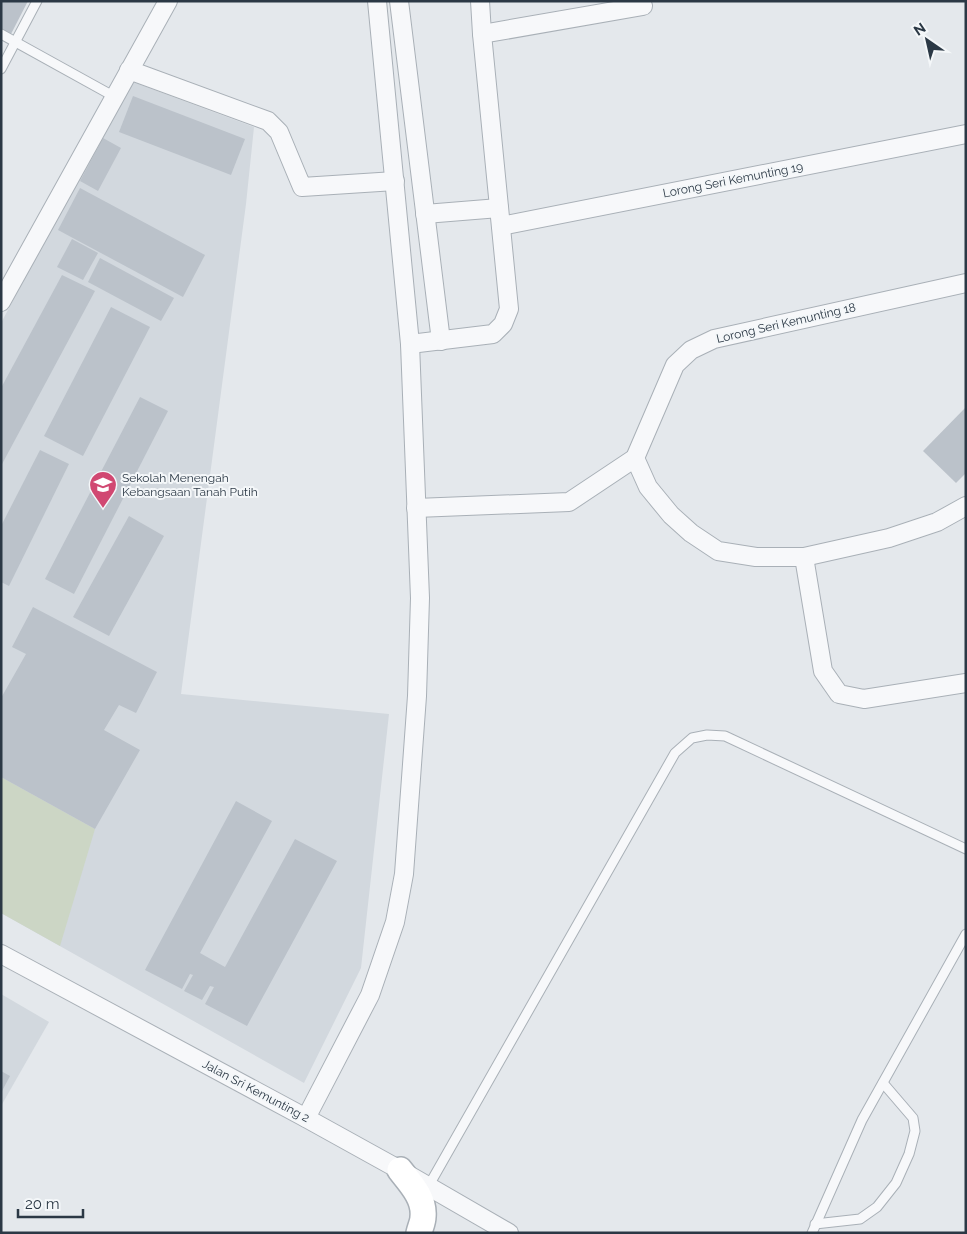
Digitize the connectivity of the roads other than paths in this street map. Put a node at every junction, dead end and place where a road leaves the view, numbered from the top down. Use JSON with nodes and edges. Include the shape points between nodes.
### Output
{"nodes":[{"id":1,"x":37,"y":1,"type":"edge"},
{"id":2,"x":168,"y":1,"type":"edge"},
{"id":3,"x":377,"y":1,"type":"edge"},
{"id":4,"x":399,"y":1,"type":"edge"},
{"id":5,"x":480,"y":1,"type":"edge"},
{"id":6,"x":643,"y":6,"type":"dead end"},
{"id":7,"x":1,"y":34,"type":"edge"},
{"id":8,"x":482,"y":34,"type":"junction"},
{"id":9,"x":16,"y":42,"type":"junction"},
{"id":10,"x":1,"y":69,"type":"edge"},
{"id":11,"x":129,"y":70,"type":"junction"},
{"id":12,"x":115,"y":97,"type":"junction"},
{"id":13,"x":966,"y":134,"type":"edge"},
{"id":14,"x":395,"y":181,"type":"junction"},
{"id":15,"x":499,"y":208,"type":"junction"},
{"id":16,"x":426,"y":214,"type":"junction"},
{"id":17,"x":501,"y":226,"type":"junction"},
{"id":18,"x":966,"y":283,"type":"edge"},
{"id":19,"x":1,"y":302,"type":"edge"},
{"id":20,"x":441,"y":341,"type":"junction"},
{"id":21,"x":410,"y":344,"type":"junction"},
{"id":22,"x":635,"y":458,"type":"junction"},
{"id":23,"x":966,"y":506,"type":"edge"},
{"id":24,"x":416,"y":508,"type":"junction"},
{"id":25,"x":804,"y":557,"type":"junction"},
{"id":26,"x":966,"y":683,"type":"edge"},
{"id":27,"x":966,"y":850,"type":"edge"},
{"id":28,"x":966,"y":934,"type":"edge"},
{"id":29,"x":1,"y":954,"type":"edge"},
{"id":30,"x":883,"y":1083,"type":"junction"},
{"id":31,"x":306,"y":1118,"type":"junction"},
{"id":32,"x":400,"y":1170,"type":"junction"},
{"id":33,"x":428,"y":1187,"type":"junction"},
{"id":34,"x":814,"y":1229,"type":"edge"},
{"id":35,"x":419,"y":1233,"type":"edge"},
{"id":36,"x":509,"y":1233,"type":"edge"}],
"edges":[{"from":1,"to":9,"type":"lane"},
{"from":2,"to":11,"type":"street"},
{"from":3,"to":14,"type":"street"},
{"from":4,"to":16,"type":"street"},
{"from":5,"to":8,"type":"street"},
{"from":6,"to":8,"type":"street"},
{"from":7,"to":9,"type":"lane"},
{"from":8,"to":15,"type":"street"},
{"from":9,"to":10,"type":"lane"},
{"from":9,"to":12,"type":"lane"},
{"from":11,"to":12,"type":"street"},
{"from":11,"to":14,"type":"street","via":[[268,121],[279,132],[302,187]]},
{"from":12,"to":19,"type":"street"},
{"from":13,"to":17,"type":"street","name":"Lorong Seri Kemunting 19"},
{"from":14,"to":21,"type":"street"},
{"from":15,"to":16,"type":"street"},
{"from":15,"to":17,"type":"street"},
{"from":16,"to":20,"type":"street"},
{"from":17,"to":20,"type":"street","via":[[509,309],[503,324],[493,334]]},
{"from":18,"to":22,"type":"street","name":"Lorong Seri Kemunting 18","via":[[714,339],[691,350],[675,365]]},
{"from":20,"to":21,"type":"street"},
{"from":21,"to":24,"type":"street"},
{"from":22,"to":24,"type":"street","via":[[569,502]]},
{"from":22,"to":25,"type":"street","via":[[648,487],[671,515],[718,550],[756,557]]},
{"from":23,"to":25,"type":"street","via":[[937,522],[889,538]]},
{"from":24,"to":31,"type":"street","via":[[420,598],[417,696],[404,874],[395,922],[370,995]]},
{"from":25,"to":26,"type":"street","via":[[824,671],[839,694],[864,699]]},
{"from":27,"to":33,"type":"lane","via":[[725,736],[692,738],[675,753]]},
{"from":28,"to":30,"type":"lane"},
{"from":29,"to":31,"type":"street","name":"Jalan Sri Kemunting 2"},
{"from":30,"to":34,"type":"lane","via":[[862,1120]]},
{"from":30,"to":34,"type":"lane","via":[[913,1118],[915,1131],[896,1183],[877,1207],[860,1219]]},
{"from":31,"to":32,"type":"street","name":"Jalan Sri Kemunting 2"},
{"from":32,"to":33,"type":"street","name":"Jalan Sri Kemunting 2"},
{"from":32,"to":35,"type":"main road","via":[[423,1205]]},
{"from":33,"to":36,"type":"street","name":"Jalan Sri Kemunting 2"}]}
